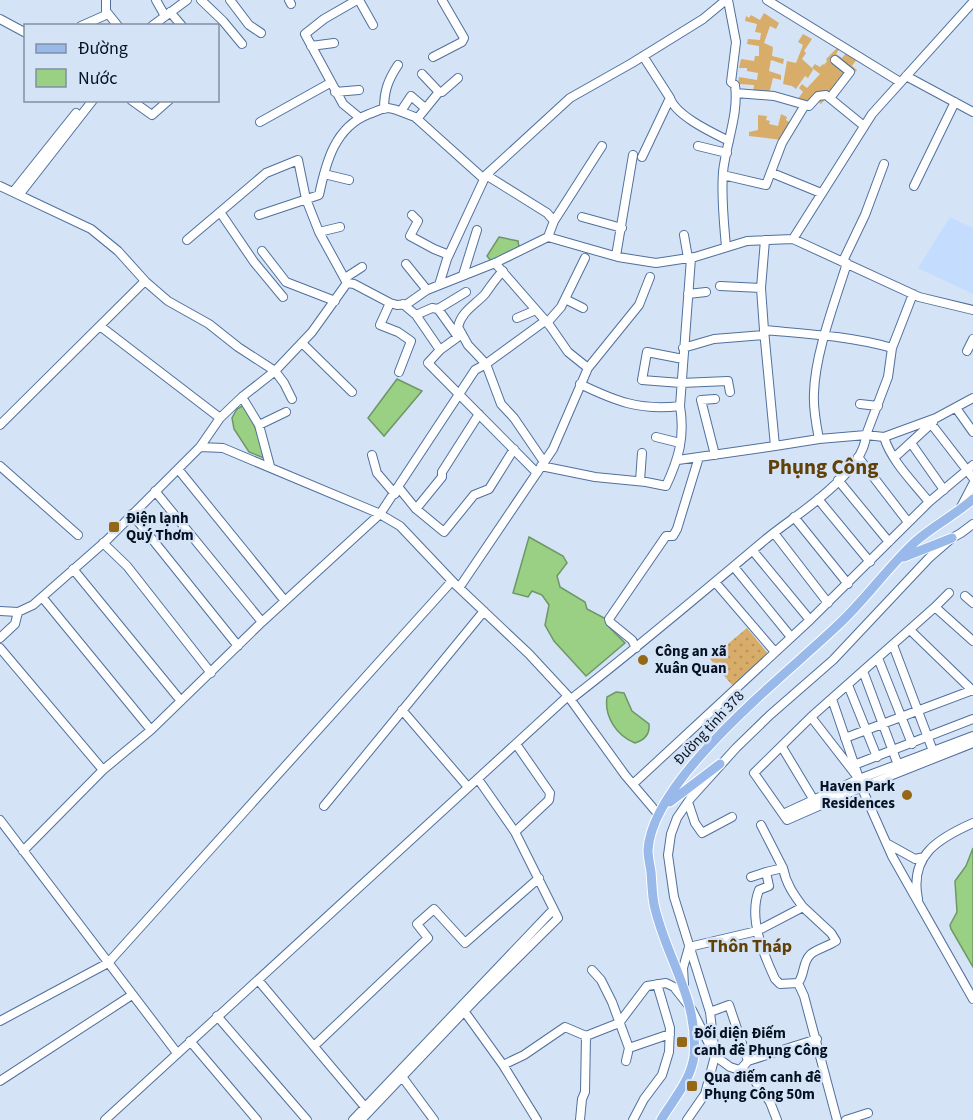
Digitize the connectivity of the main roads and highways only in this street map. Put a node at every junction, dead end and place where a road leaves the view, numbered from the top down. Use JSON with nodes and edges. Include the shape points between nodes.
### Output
{"nodes":[{"id":1,"x":973,"y":499,"type":"edge"},
{"id":2,"x":952,"y":537,"type":"road end"},
{"id":3,"x":896,"y":560,"type":"junction"},
{"id":4,"x":720,"y":764,"type":"road end"},
{"id":5,"x":661,"y":811,"type":"junction"},
{"id":6,"x":661,"y":1120,"type":"edge"}],
"edges":[{"from":1,"to":3,"type":"main road","name":"Đường tỉnh 378"},
{"from":2,"to":3,"type":"main road"},
{"from":3,"to":5,"type":"main road","name":"Đường tỉnh 378","via":[[862,602],[688,768]]},
{"from":4,"to":5,"type":"main road"},
{"from":5,"to":6,"type":"main road","name":"Đường tỉnh 378","via":[[648,850],[654,904],[692,1010],[694,1057],[684,1084]]}]}
